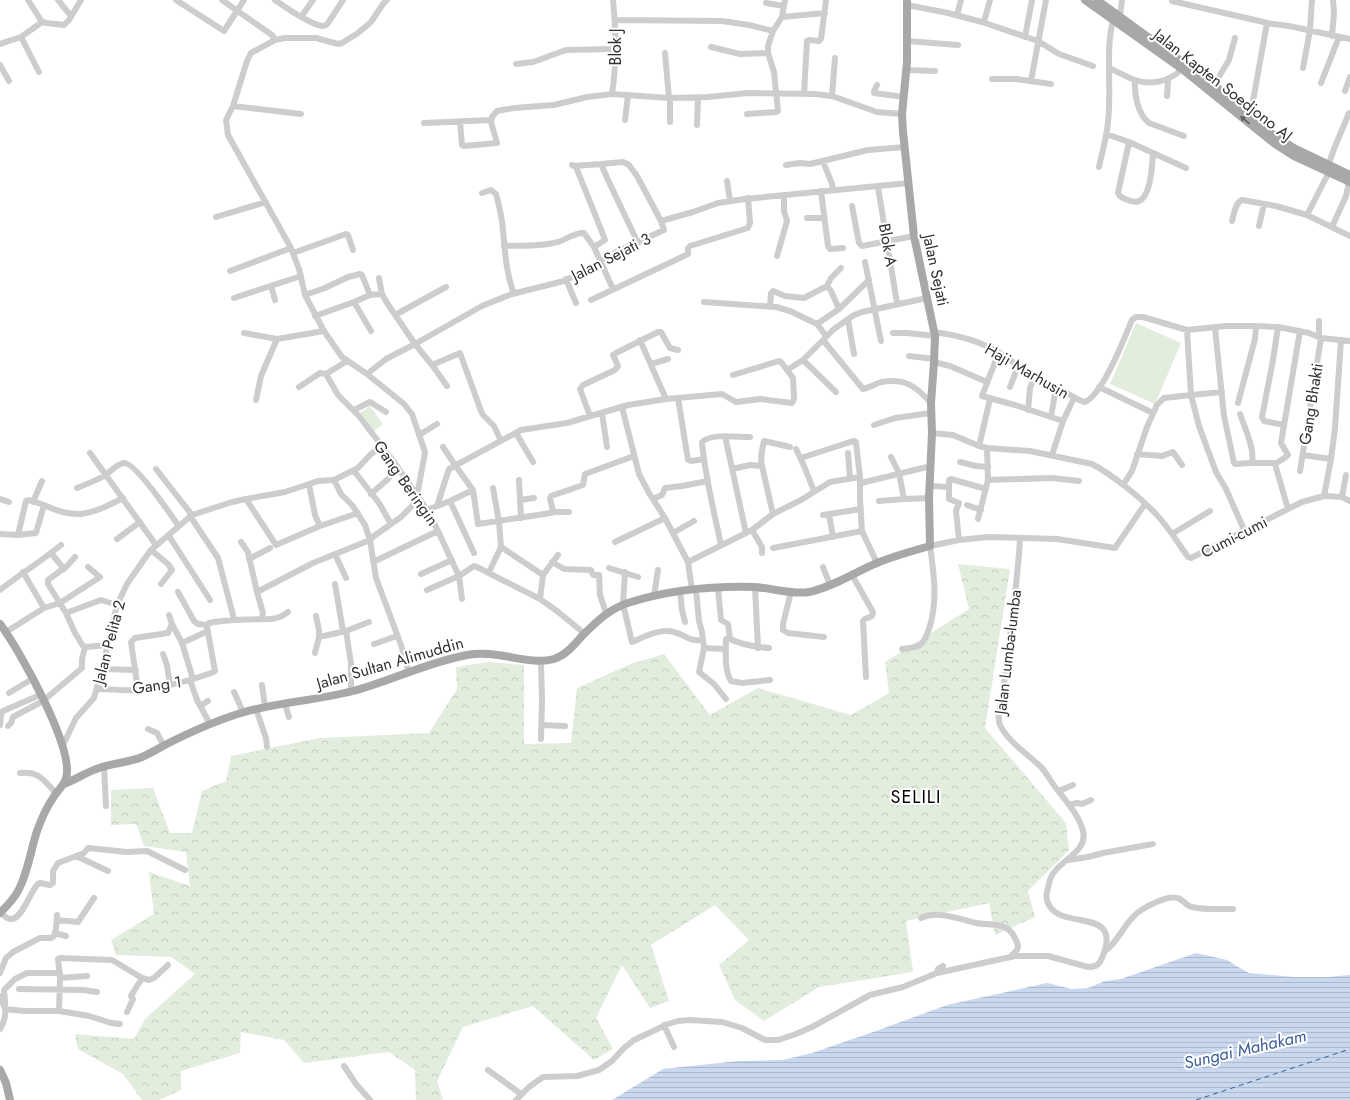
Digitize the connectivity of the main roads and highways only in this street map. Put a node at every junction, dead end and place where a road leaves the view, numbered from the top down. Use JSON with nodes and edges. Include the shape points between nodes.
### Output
{"nodes":[{"id":1,"x":1085,"y":0,"type":"edge"},
{"id":2,"x":1097,"y":0,"type":"edge"},
{"id":3,"x":907,"y":2,"type":"edge"},
{"id":4,"x":1121,"y":21,"type":"junction"},
{"id":5,"x":1329,"y":169,"type":"junction"},
{"id":6,"x":1347,"y":178,"type":"edge"},
{"id":7,"x":930,"y":546,"type":"joint"},
{"id":8,"x":0,"y":624,"type":"edge"},
{"id":9,"x":67,"y":766,"type":"junction"},
{"id":10,"x":82,"y":775,"type":"junction"},
{"id":11,"x":64,"y":784,"type":"junction"},
{"id":12,"x":0,"y":913,"type":"edge"},
{"id":13,"x":0,"y":1070,"type":"edge"},
{"id":14,"x":10,"y":1100,"type":"edge"}],
"edges":[{"from":1,"to":4,"type":"main road","name":"Jalan Kapten Soedjono AJ"},
{"from":2,"to":4,"type":"main road","name":"Jalan Kapten Soedjono AJ"},
{"from":3,"to":7,"type":"main road","name":"Jalan Sejati","via":[[906,70],[902,114],[914,236],[934,334]]},
{"from":4,"to":5,"type":"main road","name":"Jalan Kapten Soedjono AJ","via":[[1214,85],[1271,133]]},
{"from":5,"to":4,"type":"main road","name":"Jalan Kapten Soedjono AJ","one_way":true,"via":[[1292,155],[1275,144]]},
{"from":5,"to":6,"type":"main road","name":"Jalan Kapten Soedjono AJ"},
{"from":7,"to":10,"type":"main road","name":"Jalan Sultan Alimuddin","via":[[876,563],[810,592],[755,587],[718,588],[680,591],[623,604],[606,614],[567,652],[556,658],[541,661],[493,653],[476,653],[453,658],[352,692],[243,712],[210,724],[142,757],[104,766]]},
{"from":8,"to":9,"type":"main road","via":[[42,698],[63,744]]},
{"from":9,"to":10,"type":"main road"},
{"from":9,"to":11,"type":"main road"},
{"from":10,"to":11,"type":"main road","name":"Jalan Sultan Alimuddin"},
{"from":11,"to":12,"type":"main road","via":[[43,816],[19,889]]},
{"from":13,"to":14,"type":"main road"}]}
